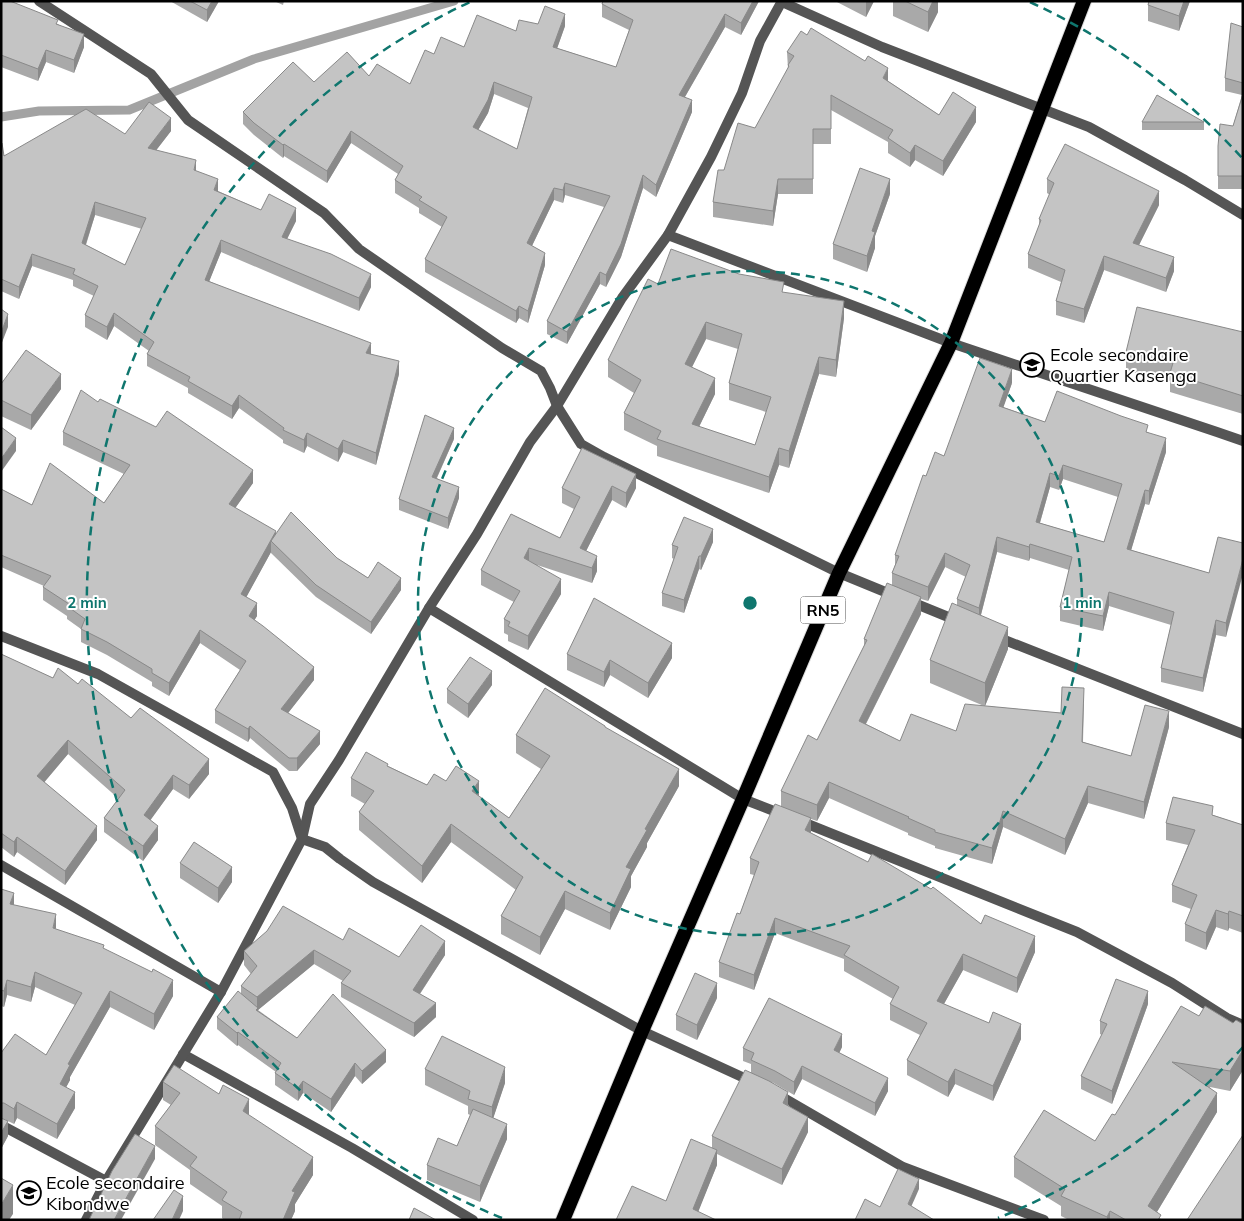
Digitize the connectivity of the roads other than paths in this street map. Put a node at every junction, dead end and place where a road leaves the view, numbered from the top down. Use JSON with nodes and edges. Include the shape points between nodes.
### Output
{"nodes":[{"id":1,"x":39,"y":1,"type":"edge"},
{"id":2,"x":1084,"y":1,"type":"edge"},
{"id":3,"x":782,"y":2,"type":"edge"},
{"id":4,"x":1041,"y":109,"type":"junction"},
{"id":5,"x":1243,"y":216,"type":"edge"},
{"id":6,"x":668,"y":235,"type":"junction"},
{"id":7,"x":951,"y":343,"type":"junction"},
{"id":8,"x":557,"y":406,"type":"junction"},
{"id":9,"x":1243,"y":441,"type":"edge"},
{"id":10,"x":839,"y":573,"type":"junction"},
{"id":11,"x":429,"y":608,"type":"junction"},
{"id":12,"x":967,"y":625,"type":"edge"},
{"id":13,"x":985,"y":632,"type":"edge"},
{"id":14,"x":1,"y":636,"type":"edge"},
{"id":15,"x":1243,"y":734,"type":"edge"},
{"id":16,"x":743,"y":799,"type":"junction"},
{"id":17,"x":302,"y":839,"type":"junction"},
{"id":18,"x":1,"y":865,"type":"edge"},
{"id":19,"x":221,"y":992,"type":"junction"},
{"id":20,"x":1243,"y":1024,"type":"edge"},
{"id":21,"x":642,"y":1031,"type":"junction"},
{"id":22,"x":183,"y":1054,"type":"junction"},
{"id":23,"x":1,"y":1125,"type":"edge"},
{"id":24,"x":106,"y":1181,"type":"junction"},
{"id":25,"x":86,"y":1220,"type":"edge"},
{"id":26,"x":473,"y":1220,"type":"edge"},
{"id":27,"x":563,"y":1220,"type":"edge"},
{"id":28,"x":1044,"y":1220,"type":"edge"}],
"edges":[{"from":1,"to":8,"type":"street","via":[[151,74],[188,120],[324,213],[359,249],[541,372]]},
{"from":2,"to":4,"type":"highway","number":"RN5"},
{"from":3,"to":4,"type":"street","via":[[882,47]]},
{"from":3,"to":6,"type":"street","via":[[760,41],[738,101],[711,157]]},
{"from":4,"to":5,"type":"street","via":[[1090,127]]},
{"from":4,"to":7,"type":"highway","number":"RN5"},
{"from":6,"to":7,"type":"street"},
{"from":6,"to":8,"type":"street","via":[[622,298]]},
{"from":7,"to":9,"type":"street"},
{"from":7,"to":10,"type":"highway","number":"RN5"},
{"from":8,"to":10,"type":"street","via":[[581,444]]},
{"from":8,"to":11,"type":"street","via":[[530,442],[477,534]]},
{"from":10,"to":12,"type":"street"},
{"from":10,"to":16,"type":"highway","number":"RN5"},
{"from":11,"to":16,"type":"street"},
{"from":11,"to":17,"type":"street","via":[[310,804]]},
{"from":13,"to":15,"type":"street"},
{"from":14,"to":17,"type":"street","via":[[98,674],[273,772],[292,808]]},
{"from":16,"to":20,"type":"street","via":[[1077,932],[1172,983],[1227,1018]]},
{"from":16,"to":21,"type":"highway","number":"RN5"},
{"from":17,"to":19,"type":"street"},
{"from":17,"to":21,"type":"street","via":[[326,847],[373,882]]},
{"from":18,"to":19,"type":"street"},
{"from":19,"to":22,"type":"street"},
{"from":21,"to":27,"type":"highway","number":"RN5"},
{"from":21,"to":28,"type":"street","via":[[768,1088],[903,1167]]},
{"from":22,"to":24,"type":"street"},
{"from":22,"to":26,"type":"street"},
{"from":23,"to":24,"type":"street"},
{"from":24,"to":25,"type":"street"}]}
